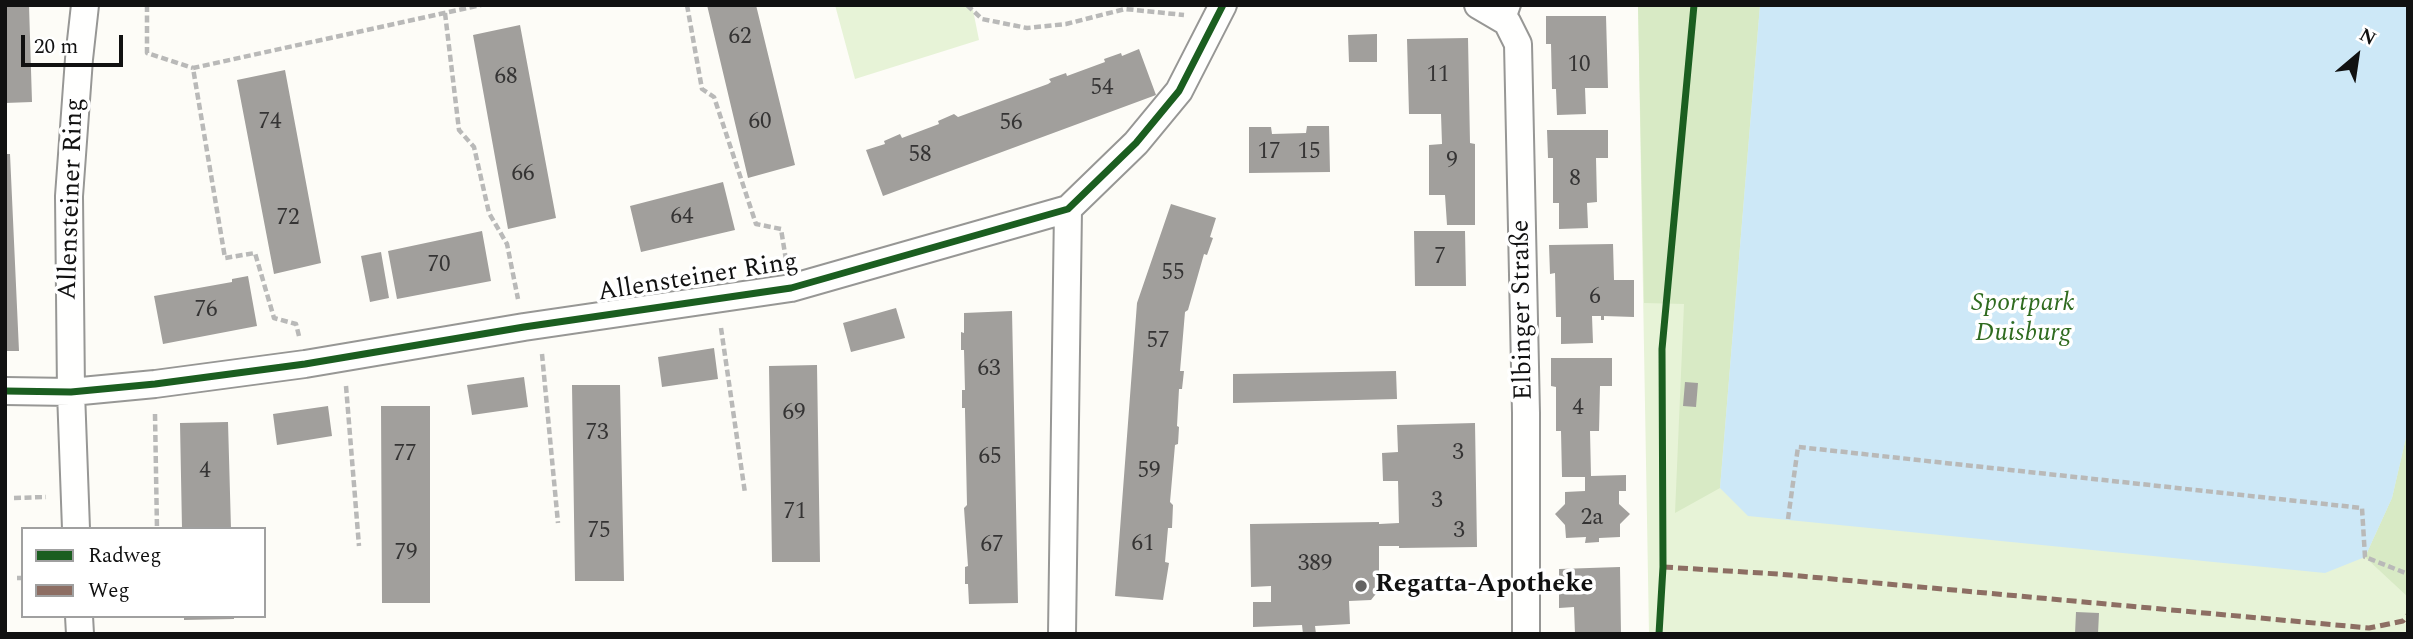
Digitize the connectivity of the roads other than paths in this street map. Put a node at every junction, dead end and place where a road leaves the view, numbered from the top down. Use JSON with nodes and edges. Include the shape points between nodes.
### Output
{"nodes":[{"id":1,"x":85,"y":5,"type":"edge"},
{"id":2,"x":1223,"y":5,"type":"edge"},
{"id":3,"x":1478,"y":5,"type":"edge"},
{"id":4,"x":1510,"y":14,"type":"edge"},
{"id":5,"x":1068,"y":209,"type":"junction"},
{"id":6,"x":5,"y":391,"type":"edge"},
{"id":7,"x":71,"y":392,"type":"junction"},
{"id":8,"x":76,"y":527,"type":"edge"},
{"id":9,"x":1062,"y":634,"type":"edge"},
{"id":10,"x":1526,"y":634,"type":"edge"}],
"edges":[{"from":1,"to":7,"type":"street","name":"Allensteiner Ring","via":[[69,197]]},
{"from":2,"to":5,"type":"street","name":"Allensteiner Ring","via":[[1179,91],[1136,143]]},
{"from":3,"to":4,"type":"street","name":"Elbinger Straße"},
{"from":4,"to":10,"type":"street","name":"Elbinger Straße","via":[[1518,44]]},
{"from":5,"to":7,"type":"street","name":"Allensteiner Ring","via":[[791,288],[306,364]]},
{"from":5,"to":9,"type":"street"},
{"from":6,"to":7,"type":"street"},
{"from":7,"to":8,"type":"street","name":"Allensteiner Ring"}]}
